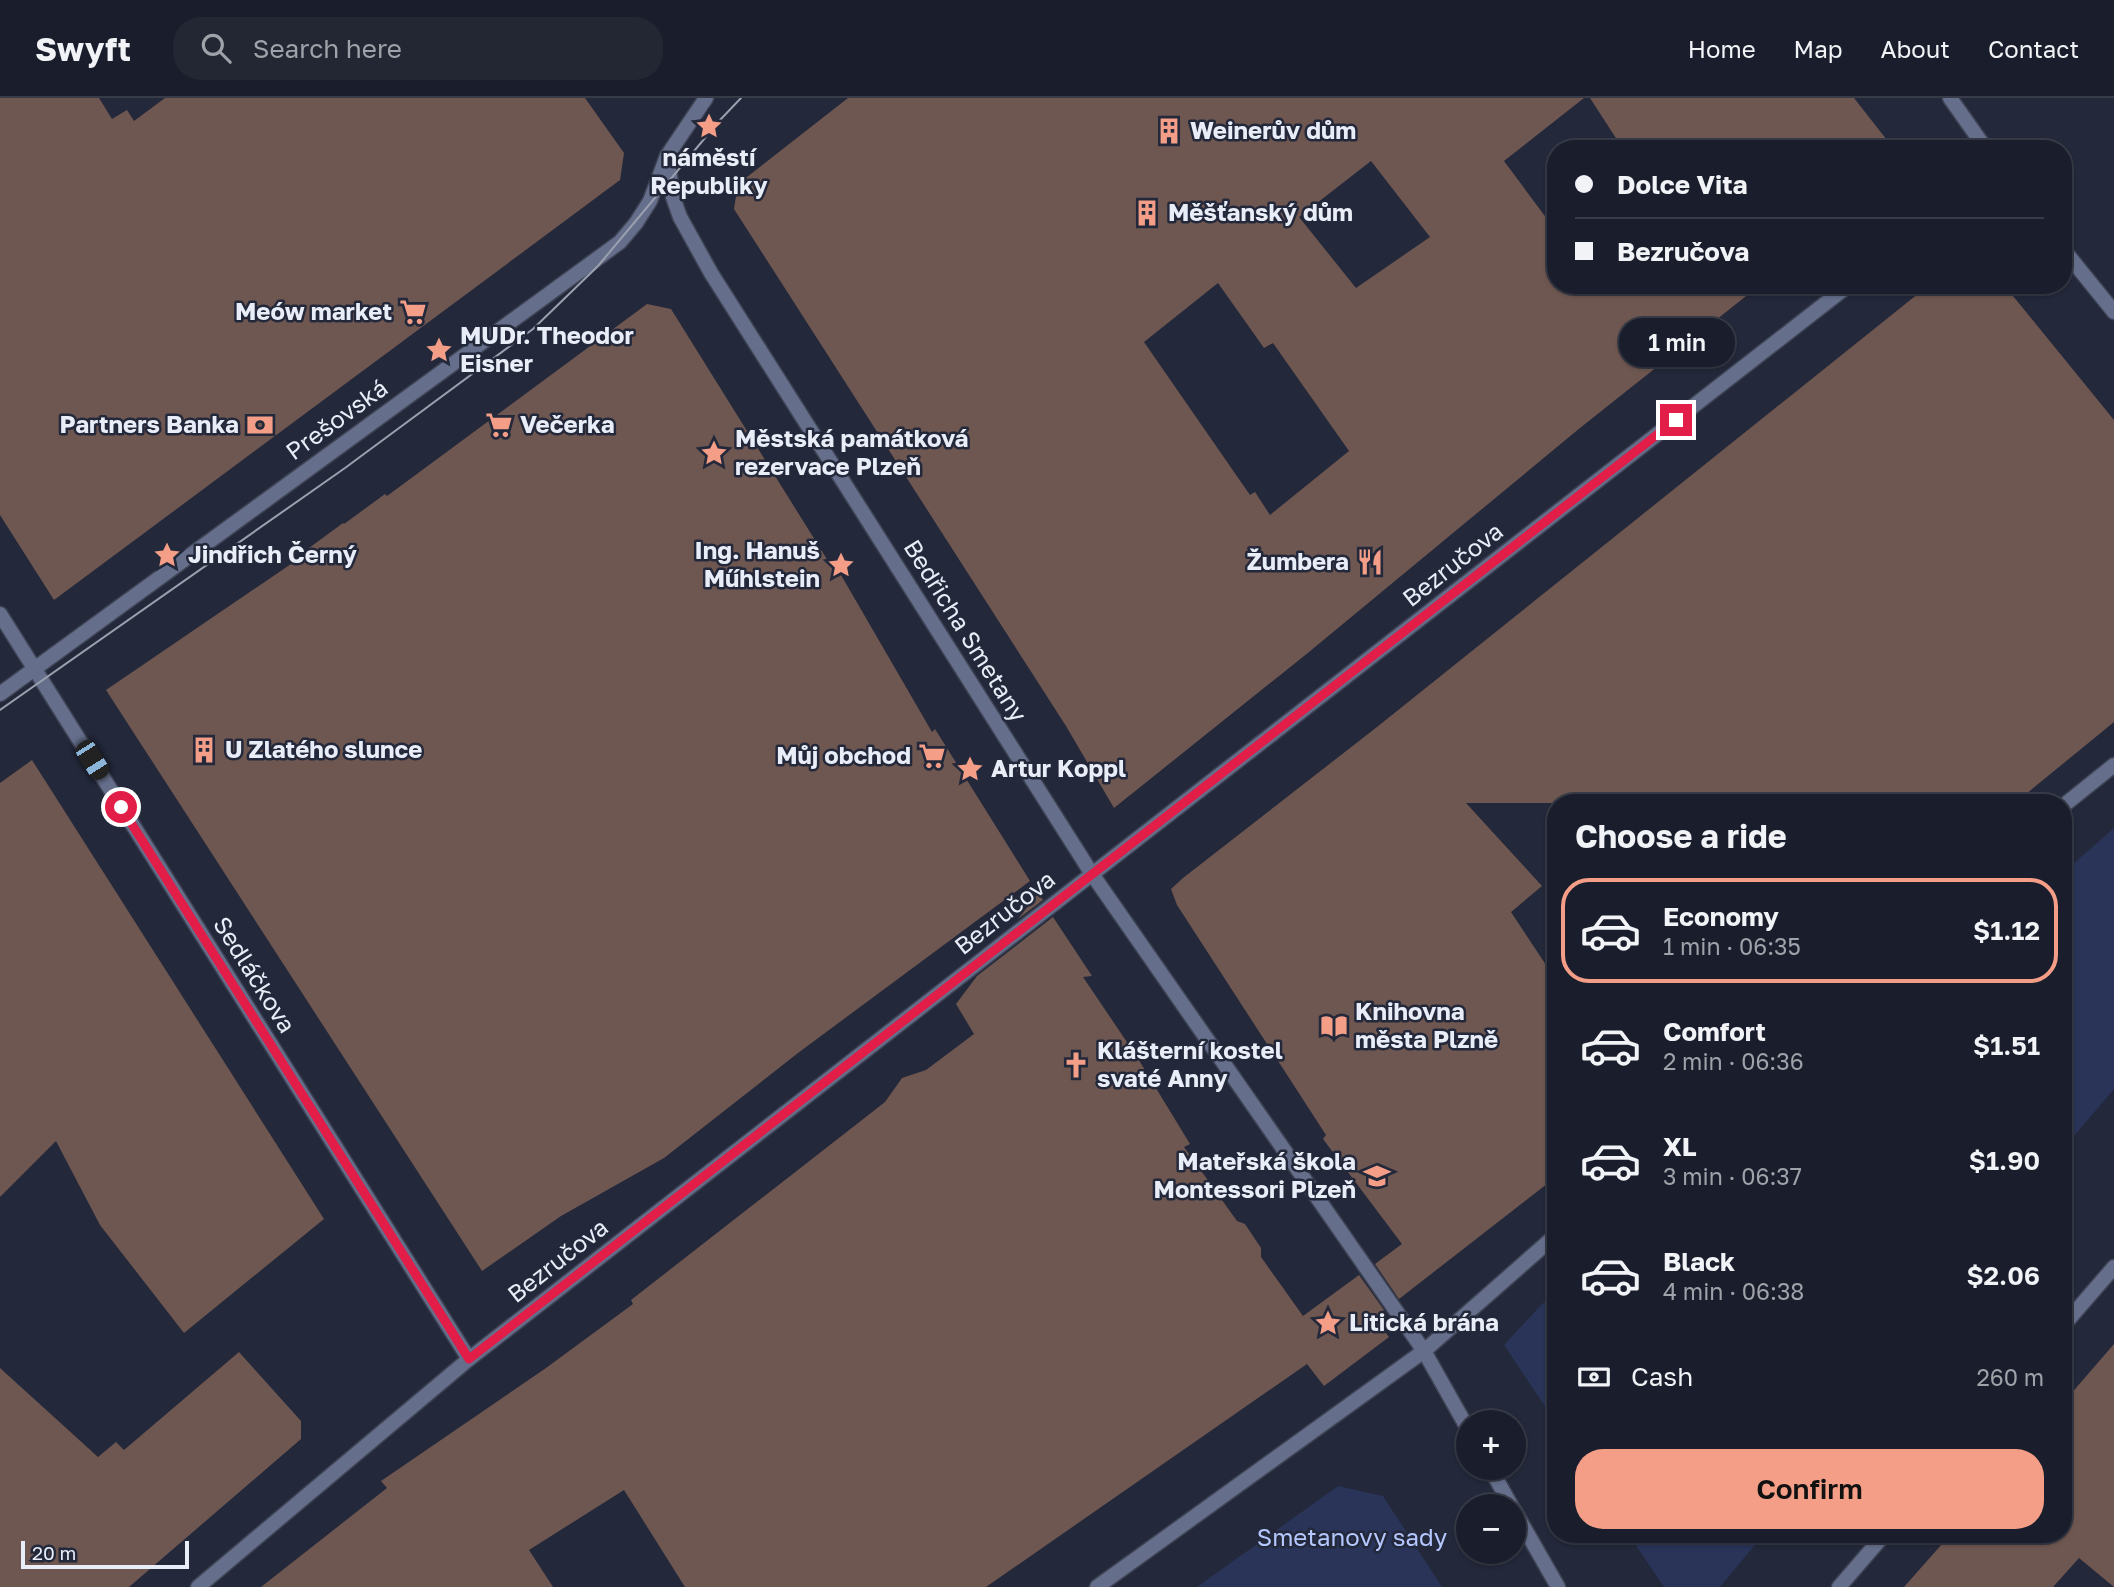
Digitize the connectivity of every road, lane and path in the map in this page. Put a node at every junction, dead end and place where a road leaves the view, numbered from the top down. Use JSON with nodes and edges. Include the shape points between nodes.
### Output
{"nodes":[{"id":1,"x":706,"y":98,"type":"edge"},
{"id":2,"x":1950,"y":98,"type":"edge"},
{"id":3,"x":1980,"y":140,"type":"edge"},
{"id":4,"x":667,"y":156,"type":"junction"},
{"id":5,"x":2072,"y":260,"type":"edge"},
{"id":6,"x":1837,"y":294,"type":"edge"},
{"id":7,"x":2114,"y":312,"type":"edge"},
{"id":8,"x":0,"y":614,"type":"edge"},
{"id":9,"x":35,"y":670,"type":"junction"},
{"id":10,"x":0,"y":694,"type":"edge"},
{"id":11,"x":2114,"y":765,"type":"edge"},
{"id":12,"x":2072,"y":799,"type":"edge"},
{"id":13,"x":1092,"y":874,"type":"junction"},
{"id":14,"x":1547,"y":1243,"type":"edge"},
{"id":15,"x":2114,"y":1267,"type":"edge"},
{"id":16,"x":2072,"y":1316,"type":"edge"},
{"id":17,"x":1424,"y":1351,"type":"junction"},
{"id":18,"x":469,"y":1359,"type":"junction"},
{"id":19,"x":1457,"y":1410,"type":"edge"},
{"id":20,"x":1526,"y":1531,"type":"edge"},
{"id":21,"x":1877,"y":1543,"type":"edge"},
{"id":22,"x":198,"y":1587,"type":"edge"},
{"id":23,"x":1097,"y":1587,"type":"edge"},
{"id":24,"x":1558,"y":1587,"type":"edge"},
{"id":25,"x":1839,"y":1587,"type":"edge"}],
"edges":[{"from":1,"to":4,"type":"street"},
{"from":2,"to":3,"type":"street"},
{"from":4,"to":9,"type":"street","name":"Prešovská","via":[[650,201],[620,242]]},
{"from":4,"to":13,"type":"street","name":"Bedřicha Smetany","via":[[680,217],[711,273]]},
{"from":5,"to":7,"type":"street"},
{"from":6,"to":13,"type":"street","name":"Bezručova"},
{"from":8,"to":9,"type":"street","name":"Sedláčkova"},
{"from":9,"to":10,"type":"street","name":"Prešovská"},
{"from":9,"to":18,"type":"street","name":"Sedláčkova"},
{"from":11,"to":12,"type":"street"},
{"from":13,"to":17,"type":"street","name":"Bedřicha Smetany"},
{"from":13,"to":18,"type":"street","name":"Bezručova"},
{"from":14,"to":17,"type":"street"},
{"from":15,"to":16,"type":"street"},
{"from":17,"to":19,"type":"street","name":"Bedřicha Smetany"},
{"from":17,"to":23,"type":"street"},
{"from":18,"to":22,"type":"street","name":"Bezručova"},
{"from":20,"to":24,"type":"street"},
{"from":21,"to":25,"type":"street"}]}
